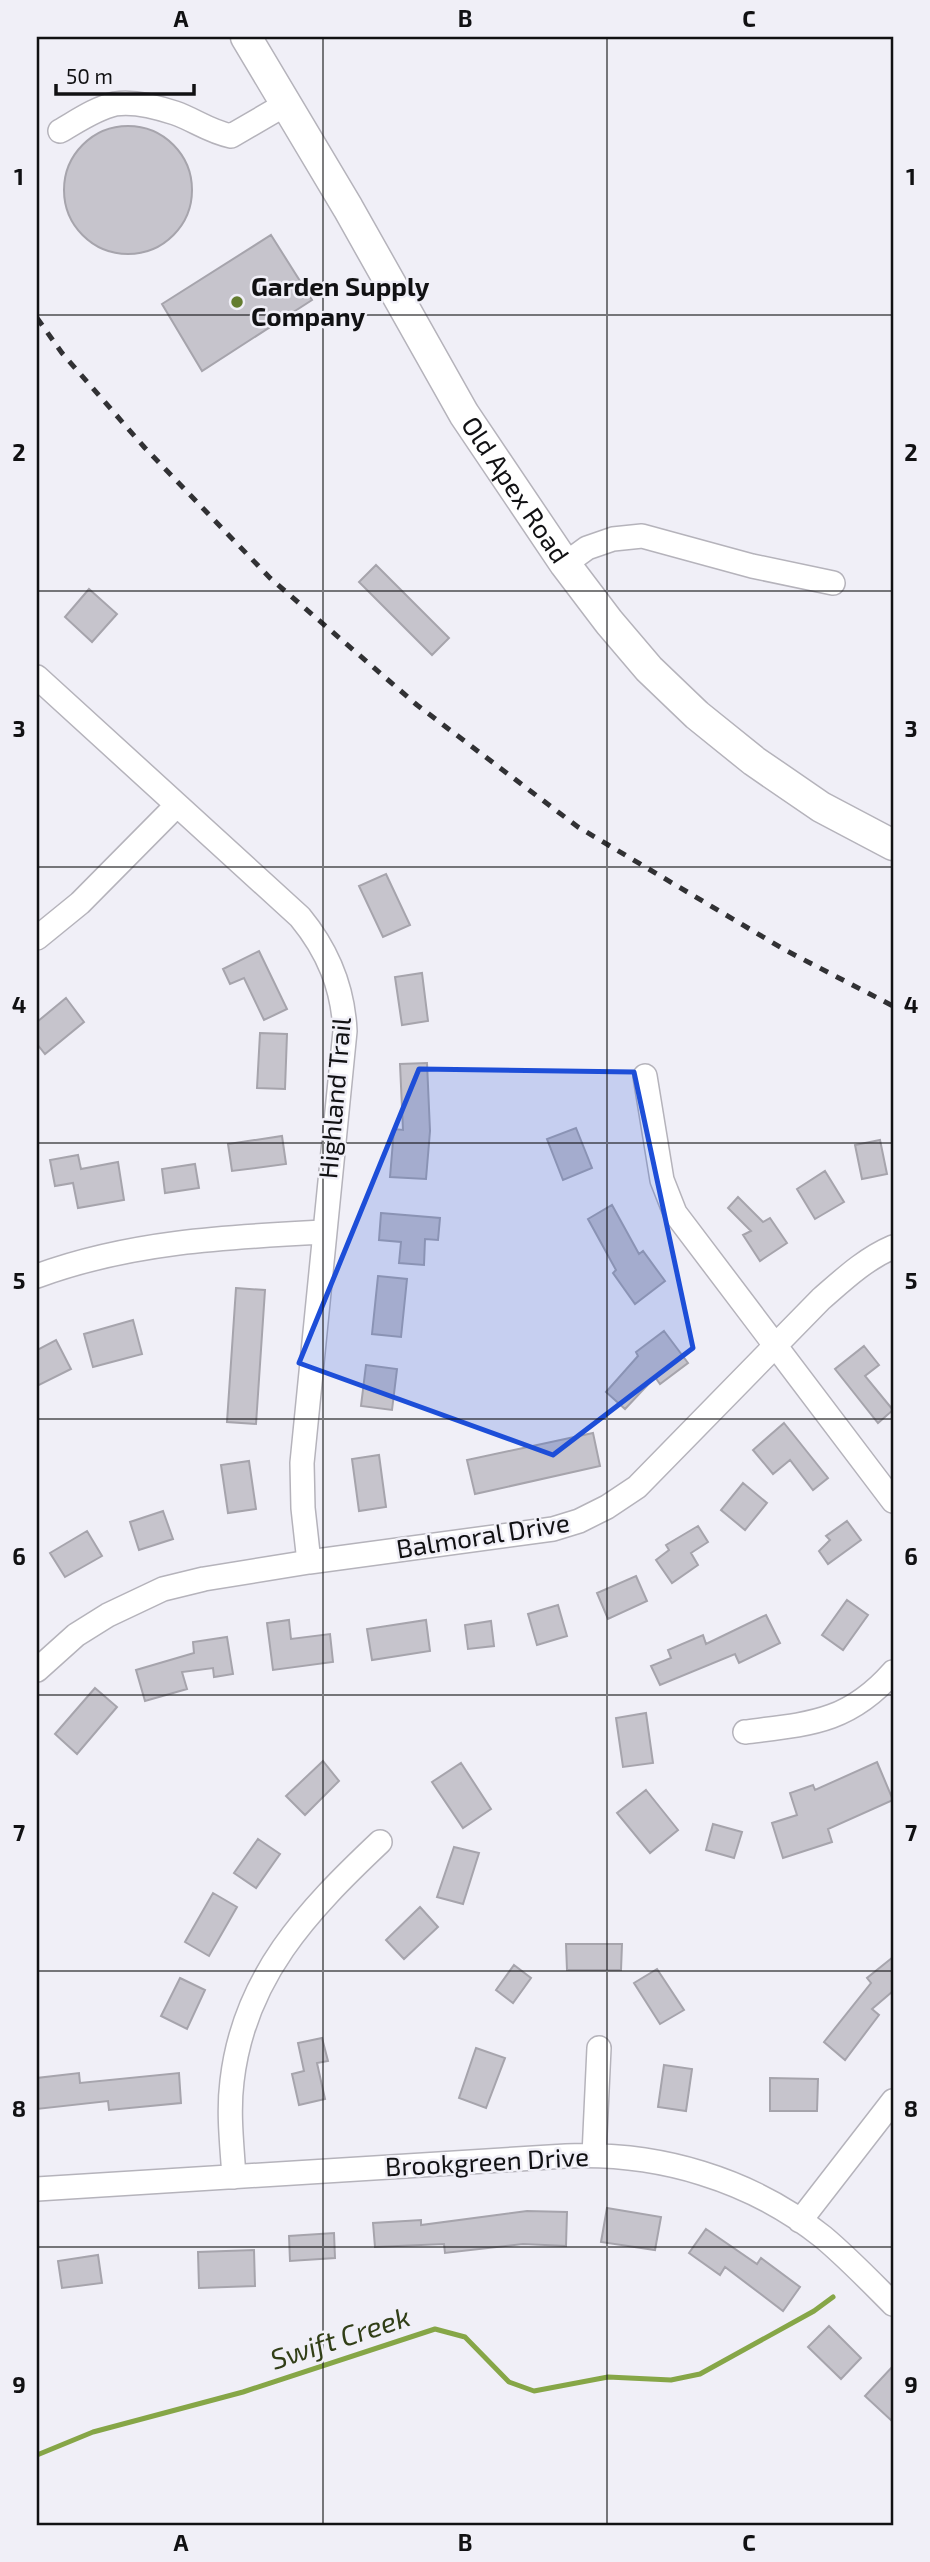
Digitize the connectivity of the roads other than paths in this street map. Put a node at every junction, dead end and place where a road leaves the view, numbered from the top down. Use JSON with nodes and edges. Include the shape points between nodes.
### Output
{"nodes":[{"id":1,"x":246,"y":37,"type":"edge"},
{"id":2,"x":286,"y":104,"type":"junction"},
{"id":3,"x":60,"y":131,"type":"dead end"},
{"id":4,"x":565,"y":564,"type":"junction"},
{"id":5,"x":833,"y":583,"type":"dead end"},
{"id":6,"x":37,"y":677,"type":"edge"},
{"id":7,"x":177,"y":805,"type":"junction"},
{"id":8,"x":893,"y":845,"type":"edge"},
{"id":9,"x":37,"y":938,"type":"edge"},
{"id":10,"x":645,"y":1076,"type":"dead end"},
{"id":11,"x":323,"y":1231,"type":"junction"},
{"id":12,"x":893,"y":1247,"type":"edge"},
{"id":13,"x":37,"y":1276,"type":"edge"},
{"id":14,"x":777,"y":1345,"type":"junction"},
{"id":15,"x":893,"y":1501,"type":"edge"},
{"id":16,"x":309,"y":1562,"type":"junction"},
{"id":17,"x":37,"y":1670,"type":"edge"},
{"id":18,"x":893,"y":1672,"type":"edge"},
{"id":19,"x":745,"y":1732,"type":"dead end"},
{"id":20,"x":380,"y":1842,"type":"dead end"},
{"id":21,"x":598,"y":2048,"type":"dead end"},
{"id":22,"x":893,"y":2101,"type":"edge"},
{"id":23,"x":594,"y":2155,"type":"junction"},
{"id":24,"x":234,"y":2177,"type":"junction"},
{"id":25,"x":37,"y":2189,"type":"edge"},
{"id":26,"x":800,"y":2221,"type":"junction"},
{"id":27,"x":893,"y":2304,"type":"edge"}],
"edges":[{"from":1,"to":2,"type":"main road","name":"Old Apex Road"},
{"from":2,"to":3,"type":"street","via":[[231,136],[176,114],[115,104]]},
{"from":2,"to":4,"type":"main road","name":"Old Apex Road","via":[[464,414]]},
{"from":4,"to":5,"type":"street","via":[[587,548],[642,536]]},
{"from":4,"to":8,"type":"main road","name":"Old Apex Road","via":[[649,669],[697,715],[821,807]]},
{"from":6,"to":7,"type":"street","name":"Highland Trail"},
{"from":7,"to":9,"type":"street","via":[[80,903]]},
{"from":7,"to":11,"type":"street","name":"Highland Trail","via":[[300,917],[317,937],[338,982],[345,1031]]},
{"from":10,"to":14,"type":"street","via":[[662,1180],[675,1213]]},
{"from":11,"to":13,"type":"street","via":[[136,1249]]},
{"from":11,"to":16,"type":"street","name":"Highland Trail","via":[[302,1463]]},
{"from":12,"to":14,"type":"street","name":"Balmoral Drive","via":[[850,1273]]},
{"from":14,"to":15,"type":"street"},
{"from":14,"to":16,"type":"street","name":"Balmoral Drive","via":[[637,1487],[579,1521],[527,1534]]},
{"from":16,"to":17,"type":"street","name":"Balmoral Drive","via":[[163,1589],[76,1635]]},
{"from":18,"to":19,"type":"street","via":[[868,1699],[833,1717]]},
{"from":20,"to":24,"type":"street","via":[[335,1884],[286,1942],[256,1992],[232,2082]]},
{"from":21,"to":23,"type":"street"},
{"from":22,"to":26,"type":"street"},
{"from":23,"to":24,"type":"street","name":"Brookgreen Drive"},
{"from":23,"to":26,"type":"street","name":"Brookgreen Drive","via":[[660,2162],[704,2174],[737,2185]]},
{"from":24,"to":25,"type":"street","name":"Brookgreen Drive"},
{"from":26,"to":27,"type":"street","name":"Brookgreen Drive"}]}
